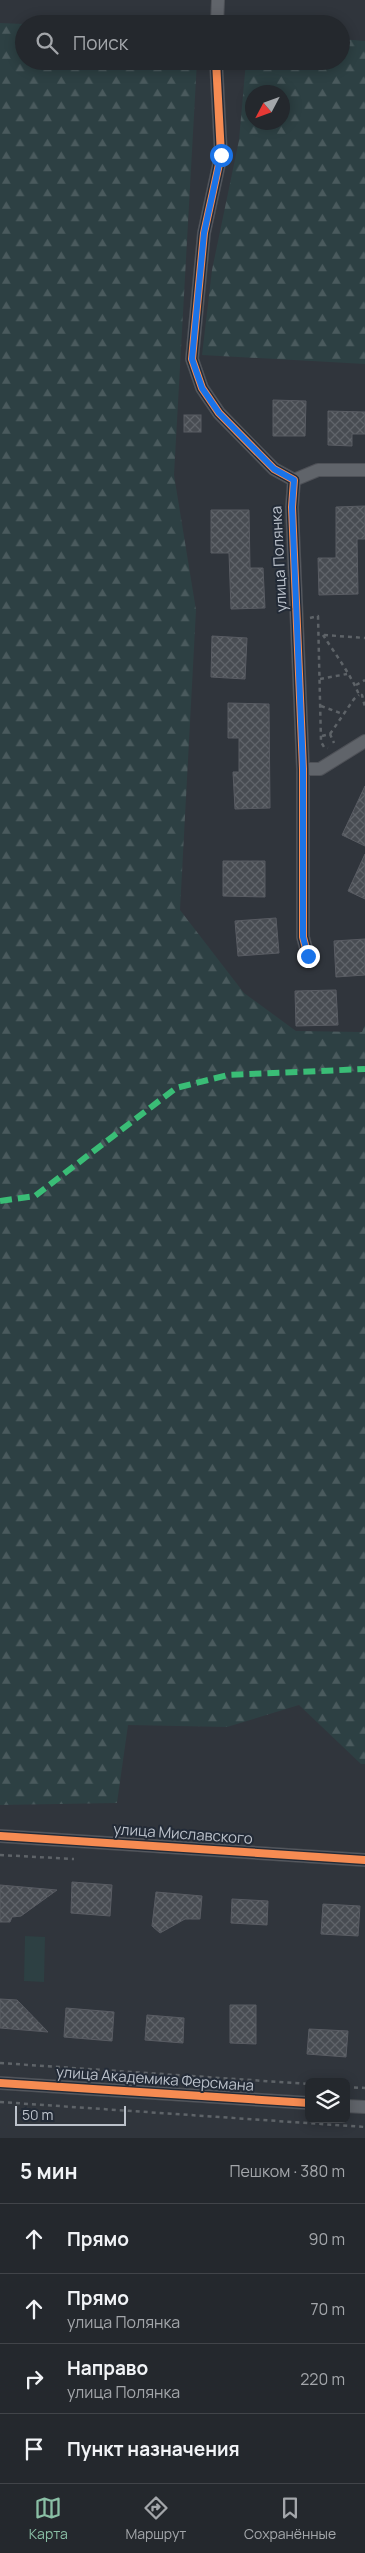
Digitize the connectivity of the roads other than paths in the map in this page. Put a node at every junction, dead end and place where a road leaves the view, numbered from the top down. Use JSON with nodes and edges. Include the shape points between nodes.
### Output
{"nodes":[{"id":1,"x":218,"y":0,"type":"edge"},
{"id":2,"x":217,"y":15,"type":"edge"},
{"id":3,"x":216,"y":70,"type":"edge"},
{"id":4,"x":365,"y":470,"type":"edge"},
{"id":5,"x":294,"y":480,"type":"junction"},
{"id":6,"x":365,"y":742,"type":"edge"},
{"id":7,"x":303,"y":769,"type":"junction"},
{"id":8,"x":308,"y":956,"type":"dead end"},
{"id":9,"x":0,"y":1836,"type":"edge"},
{"id":10,"x":365,"y":1860,"type":"edge"},
{"id":11,"x":0,"y":2083,"type":"edge"},
{"id":12,"x":305,"y":2103,"type":"edge"},
{"id":13,"x":350,"y":2106,"type":"edge"},
{"id":14,"x":365,"y":2107,"type":"edge"}],
"edges":[{"from":1,"to":2,"type":"street"},
{"from":3,"to":5,"type":"street","via":[[221,155],[204,233],[192,359],[202,388],[219,413],[274,469]]},
{"from":4,"to":5,"type":"street","via":[[318,470]]},
{"from":5,"to":7,"type":"street","name":"улица Полянка","via":[[292,507]]},
{"from":6,"to":7,"type":"street","via":[[320,769]]},
{"from":7,"to":8,"type":"street","name":"улица Полянка","via":[[303,937]]},
{"from":9,"to":10,"type":"street","name":"улица Миславского"},
{"from":11,"to":12,"type":"street","name":"улица Академика Ферсмана"},
{"from":13,"to":14,"type":"street"}]}
